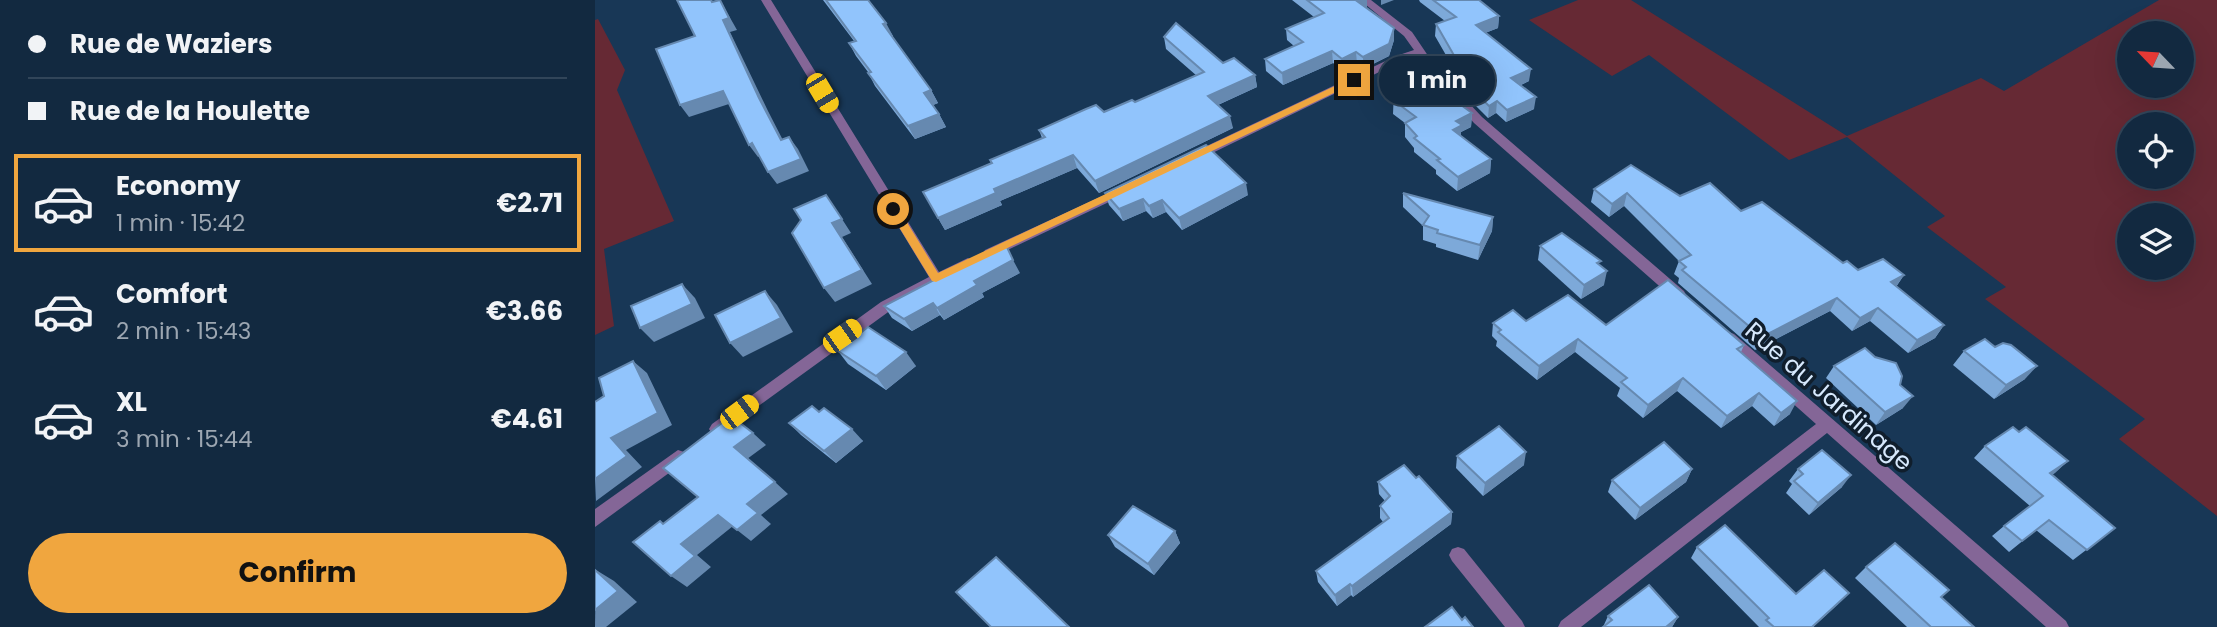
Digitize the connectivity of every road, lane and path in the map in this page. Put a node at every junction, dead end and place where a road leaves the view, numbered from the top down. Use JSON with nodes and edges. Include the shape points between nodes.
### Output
{"nodes":[{"id":1,"x":766,"y":0,"type":"edge"},
{"id":2,"x":1365,"y":0,"type":"edge"},
{"id":3,"x":1419,"y":52,"type":"junction"},
{"id":4,"x":1185,"y":161,"type":"edge"},
{"id":5,"x":1143,"y":181,"type":"edge"},
{"id":6,"x":936,"y":278,"type":"junction"},
{"id":7,"x":1689,"y":304,"type":"edge"},
{"id":8,"x":1717,"y":328,"type":"edge"},
{"id":9,"x":1828,"y":424,"type":"junction"},
{"id":10,"x":595,"y":519,"type":"edge"},
{"id":11,"x":1458,"y":555,"type":"dead end"},
{"id":12,"x":1516,"y":627,"type":"edge"},
{"id":13,"x":1567,"y":627,"type":"edge"},
{"id":14,"x":2060,"y":627,"type":"edge"}],
"edges":[{"from":1,"to":6,"type":"street"},
{"from":2,"to":3,"type":"street","via":[[1400,26]]},
{"from":3,"to":4,"type":"street"},
{"from":3,"to":7,"type":"street","via":[[1478,120]]},
{"from":5,"to":6,"type":"street"},
{"from":6,"to":10,"type":"street","via":[[865,320]]},
{"from":8,"to":9,"type":"street","name":"Rue du Jardinage"},
{"from":9,"to":13,"type":"street"},
{"from":9,"to":14,"type":"street","name":"Rue du Jardinage"},
{"from":11,"to":12,"type":"street"}]}
